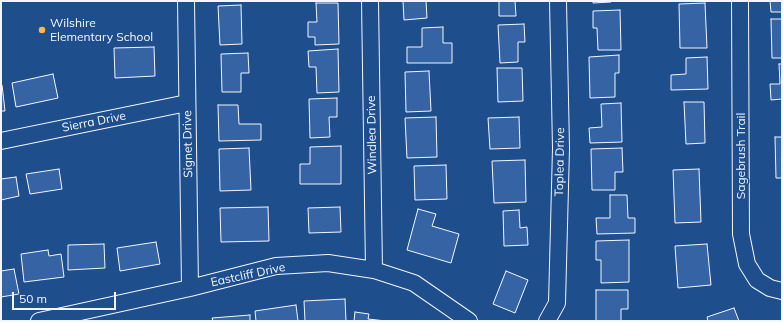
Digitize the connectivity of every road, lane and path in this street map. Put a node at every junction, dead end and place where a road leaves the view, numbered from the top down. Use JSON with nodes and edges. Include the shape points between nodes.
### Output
{"nodes":[{"id":1,"x":186,"y":1,"type":"edge"},
{"id":2,"x":370,"y":1,"type":"edge"},
{"id":3,"x":558,"y":1,"type":"edge"},
{"id":4,"x":740,"y":1,"type":"edge"},
{"id":5,"x":187,"y":103,"type":"junction"},
{"id":6,"x":1,"y":141,"type":"edge"},
{"id":7,"x":374,"y":270,"type":"junction"},
{"id":8,"x":190,"y":288,"type":"junction"},
{"id":9,"x":782,"y":291,"type":"edge"},
{"id":10,"x":39,"y":321,"type":"edge"},
{"id":11,"x":470,"y":321,"type":"edge"},
{"id":12,"x":547,"y":321,"type":"edge"}],
"edges":[{"from":1,"to":5,"type":"street","name":"Signet Drive"},
{"from":2,"to":7,"type":"street","name":"Windlea Drive"},
{"from":3,"to":12,"type":"street","name":"Toplea Drive","via":[[561,148],[558,302]]},
{"from":4,"to":9,"type":"street","name":"Sagebrush Trail","via":[[741,234],[747,264],[757,280],[770,288]]},
{"from":5,"to":6,"type":"street","name":"Sierra Drive"},
{"from":5,"to":8,"type":"street","name":"Signet Drive"},
{"from":7,"to":8,"type":"street","name":"Eastcliff Drive","via":[[328,263],[276,266]]},
{"from":7,"to":11,"type":"street","name":"Eastcliff Drive","via":[[414,283]]},
{"from":8,"to":10,"type":"street","name":"Eastcliff Drive"}]}
